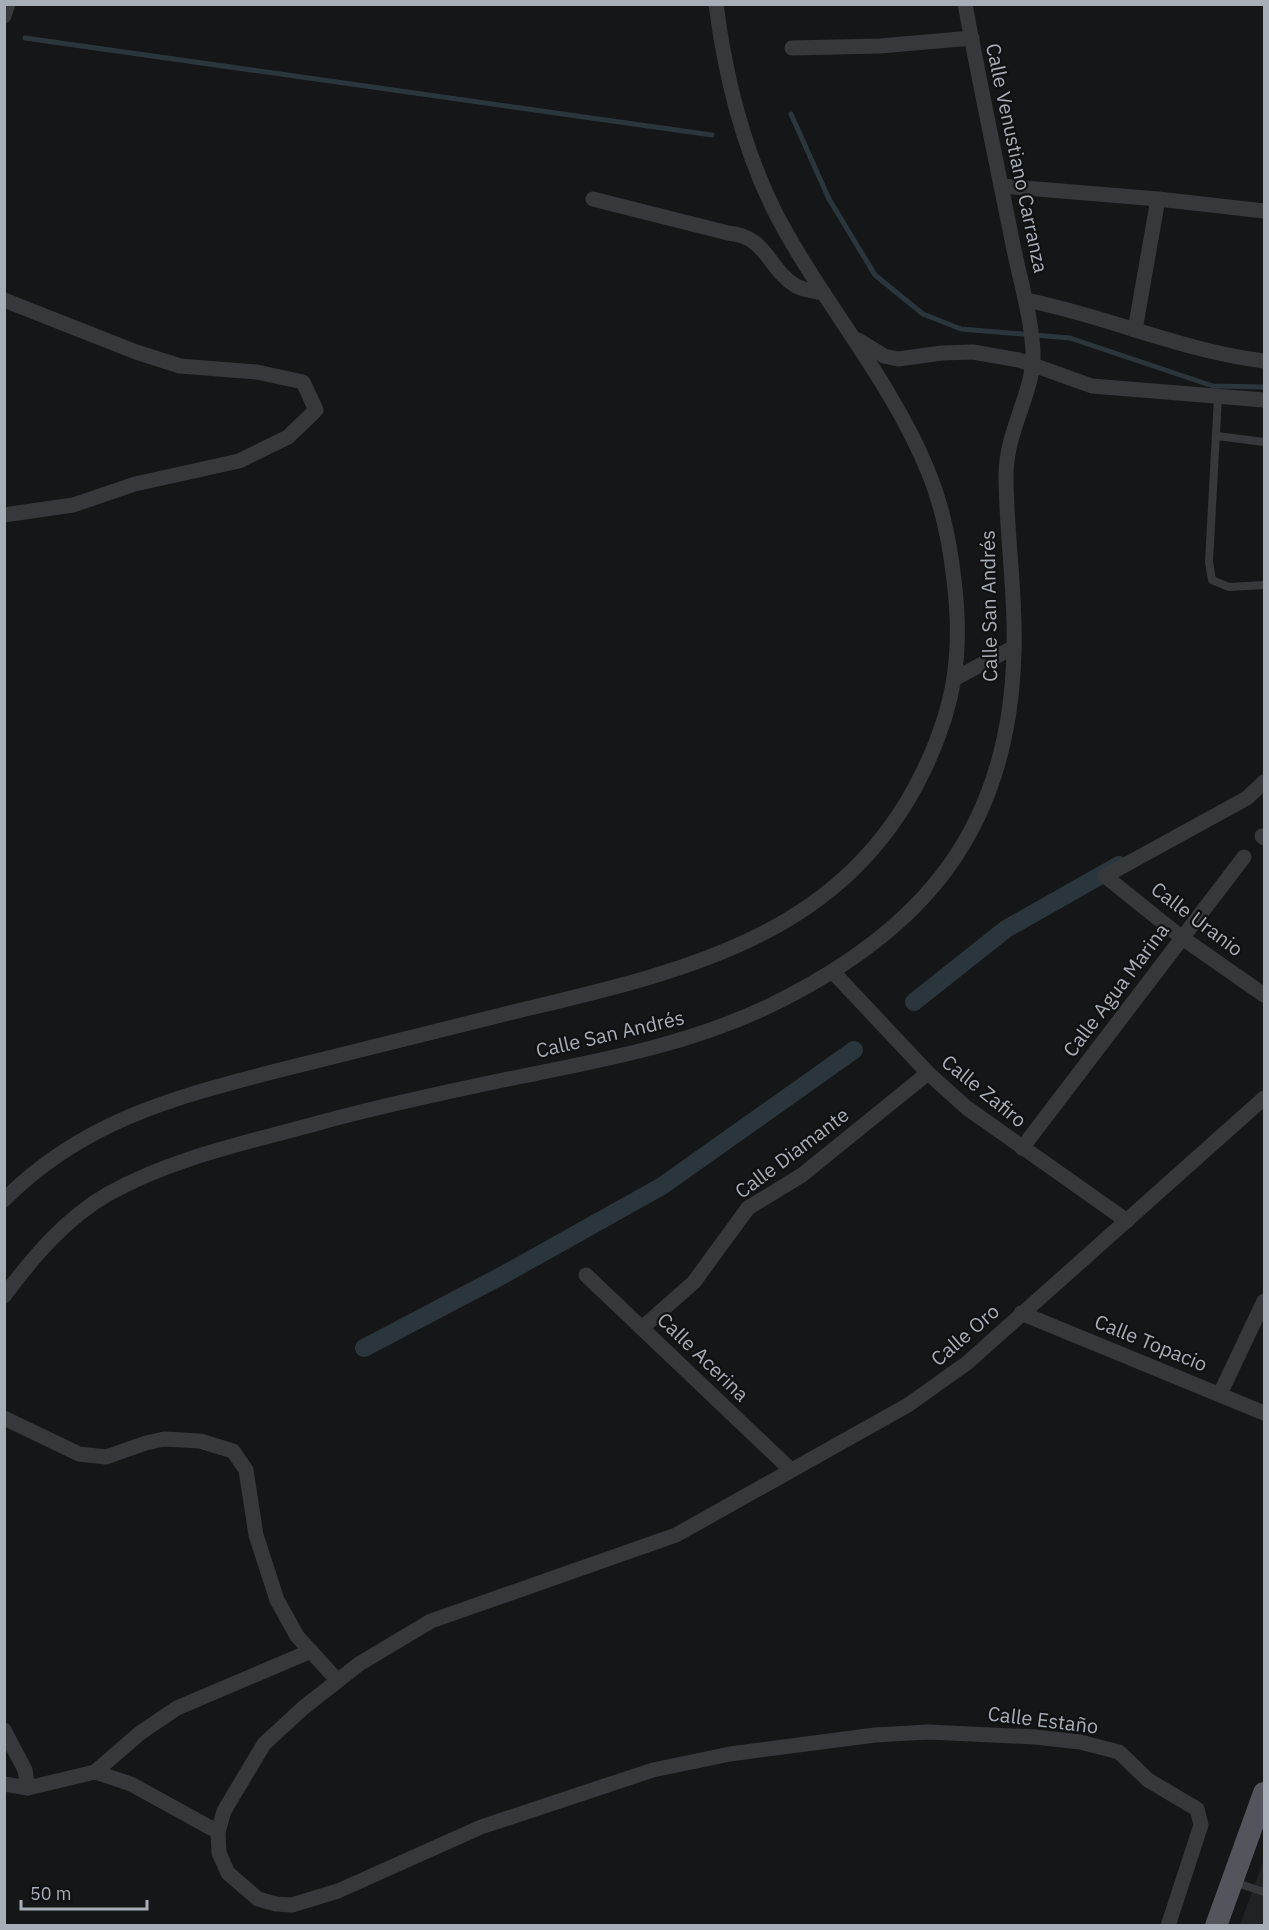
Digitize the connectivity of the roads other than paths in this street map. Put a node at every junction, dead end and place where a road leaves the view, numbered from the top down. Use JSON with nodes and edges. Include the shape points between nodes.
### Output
{"nodes":[{"id":1,"x":8,"y":4,"type":"edge"},
{"id":2,"x":716,"y":4,"type":"edge"},
{"id":3,"x":965,"y":4,"type":"edge"},
{"id":4,"x":4,"y":16,"type":"edge"},
{"id":5,"x":972,"y":38,"type":"junction"},
{"id":6,"x":792,"y":48,"type":"dead end"},
{"id":7,"x":1002,"y":186,"type":"junction"},
{"id":8,"x":593,"y":199,"type":"dead end"},
{"id":9,"x":1158,"y":199,"type":"junction"},
{"id":10,"x":1264,"y":211,"type":"edge"},
{"id":11,"x":823,"y":293,"type":"junction"},
{"id":12,"x":4,"y":300,"type":"edge"},
{"id":13,"x":1026,"y":300,"type":"junction"},
{"id":14,"x":1135,"y":330,"type":"junction"},
{"id":15,"x":853,"y":337,"type":"junction"},
{"id":16,"x":1033,"y":349,"type":"joint"},
{"id":17,"x":1264,"y":361,"type":"edge"},
{"id":18,"x":1033,"y":365,"type":"junction"},
{"id":19,"x":1218,"y":397,"type":"junction"},
{"id":20,"x":1264,"y":400,"type":"edge"},
{"id":21,"x":1217,"y":436,"type":"junction"},
{"id":22,"x":1264,"y":442,"type":"edge"},
{"id":23,"x":4,"y":515,"type":"edge"},
{"id":24,"x":1264,"y":585,"type":"edge"},
{"id":25,"x":1014,"y":647,"type":"junction"},
{"id":26,"x":956,"y":678,"type":"junction"},
{"id":27,"x":1264,"y":782,"type":"edge"},
{"id":28,"x":1244,"y":857,"type":"dead end"},
{"id":29,"x":1182,"y":937,"type":"junction"},
{"id":30,"x":833,"y":972,"type":"junction"},
{"id":31,"x":1264,"y":995,"type":"edge"},
{"id":32,"x":928,"y":1073,"type":"junction"},
{"id":33,"x":1262,"y":1105,"type":"edge"},
{"id":34,"x":1022,"y":1148,"type":"junction"},
{"id":35,"x":4,"y":1200,"type":"edge"},
{"id":36,"x":1127,"y":1221,"type":"junction"},
{"id":37,"x":586,"y":1275,"type":"dead end"},
{"id":38,"x":4,"y":1296,"type":"edge"},
{"id":39,"x":1264,"y":1301,"type":"edge"},
{"id":40,"x":1021,"y":1313,"type":"junction"},
{"id":41,"x":642,"y":1328,"type":"junction"},
{"id":42,"x":1220,"y":1394,"type":"junction"},
{"id":43,"x":1264,"y":1413,"type":"edge"},
{"id":44,"x":4,"y":1418,"type":"edge"},
{"id":45,"x":791,"y":1470,"type":"junction"},
{"id":46,"x":311,"y":1651,"type":"junction"},
{"id":47,"x":337,"y":1680,"type":"junction"},
{"id":48,"x":4,"y":1730,"type":"edge"},
{"id":49,"x":95,"y":1772,"type":"junction"},
{"id":50,"x":4,"y":1784,"type":"edge"},
{"id":51,"x":28,"y":1788,"type":"junction"},
{"id":52,"x":1264,"y":1793,"type":"edge"},
{"id":53,"x":219,"y":1832,"type":"junction"},
{"id":54,"x":1232,"y":1881,"type":"junction"},
{"id":55,"x":1264,"y":1892,"type":"edge"},
{"id":56,"x":1168,"y":1926,"type":"edge"},
{"id":57,"x":1216,"y":1926,"type":"edge"}],
"edges":[{"from":1,"to":4,"type":"street"},
{"from":2,"to":11,"type":"street","via":[[730,84],[749,147],[773,207]]},
{"from":3,"to":5,"type":"street","name":"Calle Venustiano Carranza"},
{"from":5,"to":6,"type":"street"},
{"from":5,"to":7,"type":"street","name":"Calle Venustiano Carranza"},
{"from":7,"to":9,"type":"street"},
{"from":7,"to":13,"type":"street","name":"Calle Venustiano Carranza"},
{"from":8,"to":11,"type":"street","via":[[741,234],[760,247],[794,284]]},
{"from":9,"to":10,"type":"street"},
{"from":9,"to":14,"type":"street"},
{"from":11,"to":15,"type":"street"},
{"from":12,"to":23,"type":"street","via":[[180,366],[258,372],[303,382],[316,410],[288,437],[239,461],[135,483],[73,505]]},
{"from":13,"to":14,"type":"street"},
{"from":13,"to":16,"type":"street","name":"Calle Venustiano Carranza"},
{"from":14,"to":17,"type":"street","via":[[1212,353]]},
{"from":15,"to":18,"type":"street","via":[[884,356],[898,359],[973,352]]},
{"from":15,"to":26,"type":"street","via":[[916,446],[939,500],[954,579]]},
{"from":16,"to":18,"type":"street","name":"Calle San Andrés"},
{"from":18,"to":19,"type":"street","via":[[1092,386]]},
{"from":18,"to":25,"type":"street","name":"Calle San Andrés","via":[[1007,453]]},
{"from":19,"to":20,"type":"street"},
{"from":19,"to":21,"type":"lane"},
{"from":21,"to":22,"type":"lane"},
{"from":21,"to":24,"type":"lane","via":[[1209,561],[1212,580],[1229,587]]},
{"from":25,"to":26,"type":"street"},
{"from":25,"to":30,"type":"street","name":"Calle San Andrés","via":[[1009,711],[989,788],[974,826],[938,882],[913,910],[884,937]]},
{"from":26,"to":35,"type":"street","via":[[931,756],[893,826],[860,865],[786,921],[748,942],[675,971],[614,988],[168,1100],[86,1137],[53,1158]]},
{"from":27,"to":29,"type":"street","name":"Calle Uranio","via":[[1247,798],[1106,876]]},
{"from":28,"to":29,"type":"street","name":"Calle Agua Marina"},
{"from":29,"to":31,"type":"street","name":"Calle Uranio"},
{"from":29,"to":34,"type":"street","name":"Calle Agua Marina"},
{"from":30,"to":32,"type":"street","name":"Calle Zafiro"},
{"from":30,"to":38,"type":"street","name":"Calle San Andrés","via":[[767,1007],[648,1051],[453,1090],[199,1156],[148,1175],[106,1195],[48,1242]]},
{"from":32,"to":34,"type":"street","name":"Calle Zafiro","via":[[967,1108]]},
{"from":32,"to":41,"type":"street","name":"Calle Diamante","via":[[802,1175],[748,1208],[694,1282]]},
{"from":33,"to":36,"type":"street","name":"Calle Oro"},
{"from":34,"to":36,"type":"street","name":"Calle Zafiro"},
{"from":36,"to":40,"type":"street","name":"Calle Oro"},
{"from":37,"to":41,"type":"street","name":"Calle Acerina"},
{"from":39,"to":42,"type":"street"},
{"from":40,"to":42,"type":"street","name":"Calle Topacio"},
{"from":40,"to":45,"type":"street","name":"Calle Oro","via":[[939,1386]]},
{"from":41,"to":45,"type":"street","name":"Calle Acerina"},
{"from":42,"to":43,"type":"street","name":"Calle Topacio"},
{"from":44,"to":46,"type":"street","via":[[92,1457],[117,1455],[164,1439],[200,1441],[233,1451],[246,1470],[256,1535],[277,1600],[297,1636]]},
{"from":45,"to":47,"type":"street","name":"Calle Oro","via":[[676,1535],[431,1621]]},
{"from":46,"to":47,"type":"street"},
{"from":46,"to":49,"type":"street","via":[[177,1708],[140,1733]]},
{"from":47,"to":53,"type":"street","name":"Calle Oro","via":[[264,1744],[237,1784]]},
{"from":48,"to":51,"type":"street","via":[[25,1770]]},
{"from":49,"to":51,"type":"street"},
{"from":49,"to":53,"type":"street","via":[[130,1784]]},
{"from":50,"to":51,"type":"street"},
{"from":52,"to":54,"type":"main road"},
{"from":53,"to":56,"type":"street","name":"Calle Estaño","via":[[219,1853],[228,1874],[258,1899],[292,1905],[338,1891],[481,1827],[652,1770],[730,1754],[927,1732],[1058,1739],[1119,1752],[1148,1780],[1197,1809],[1201,1825]]},
{"from":54,"to":55,"type":"lane"},
{"from":54,"to":57,"type":"main road"}]}
